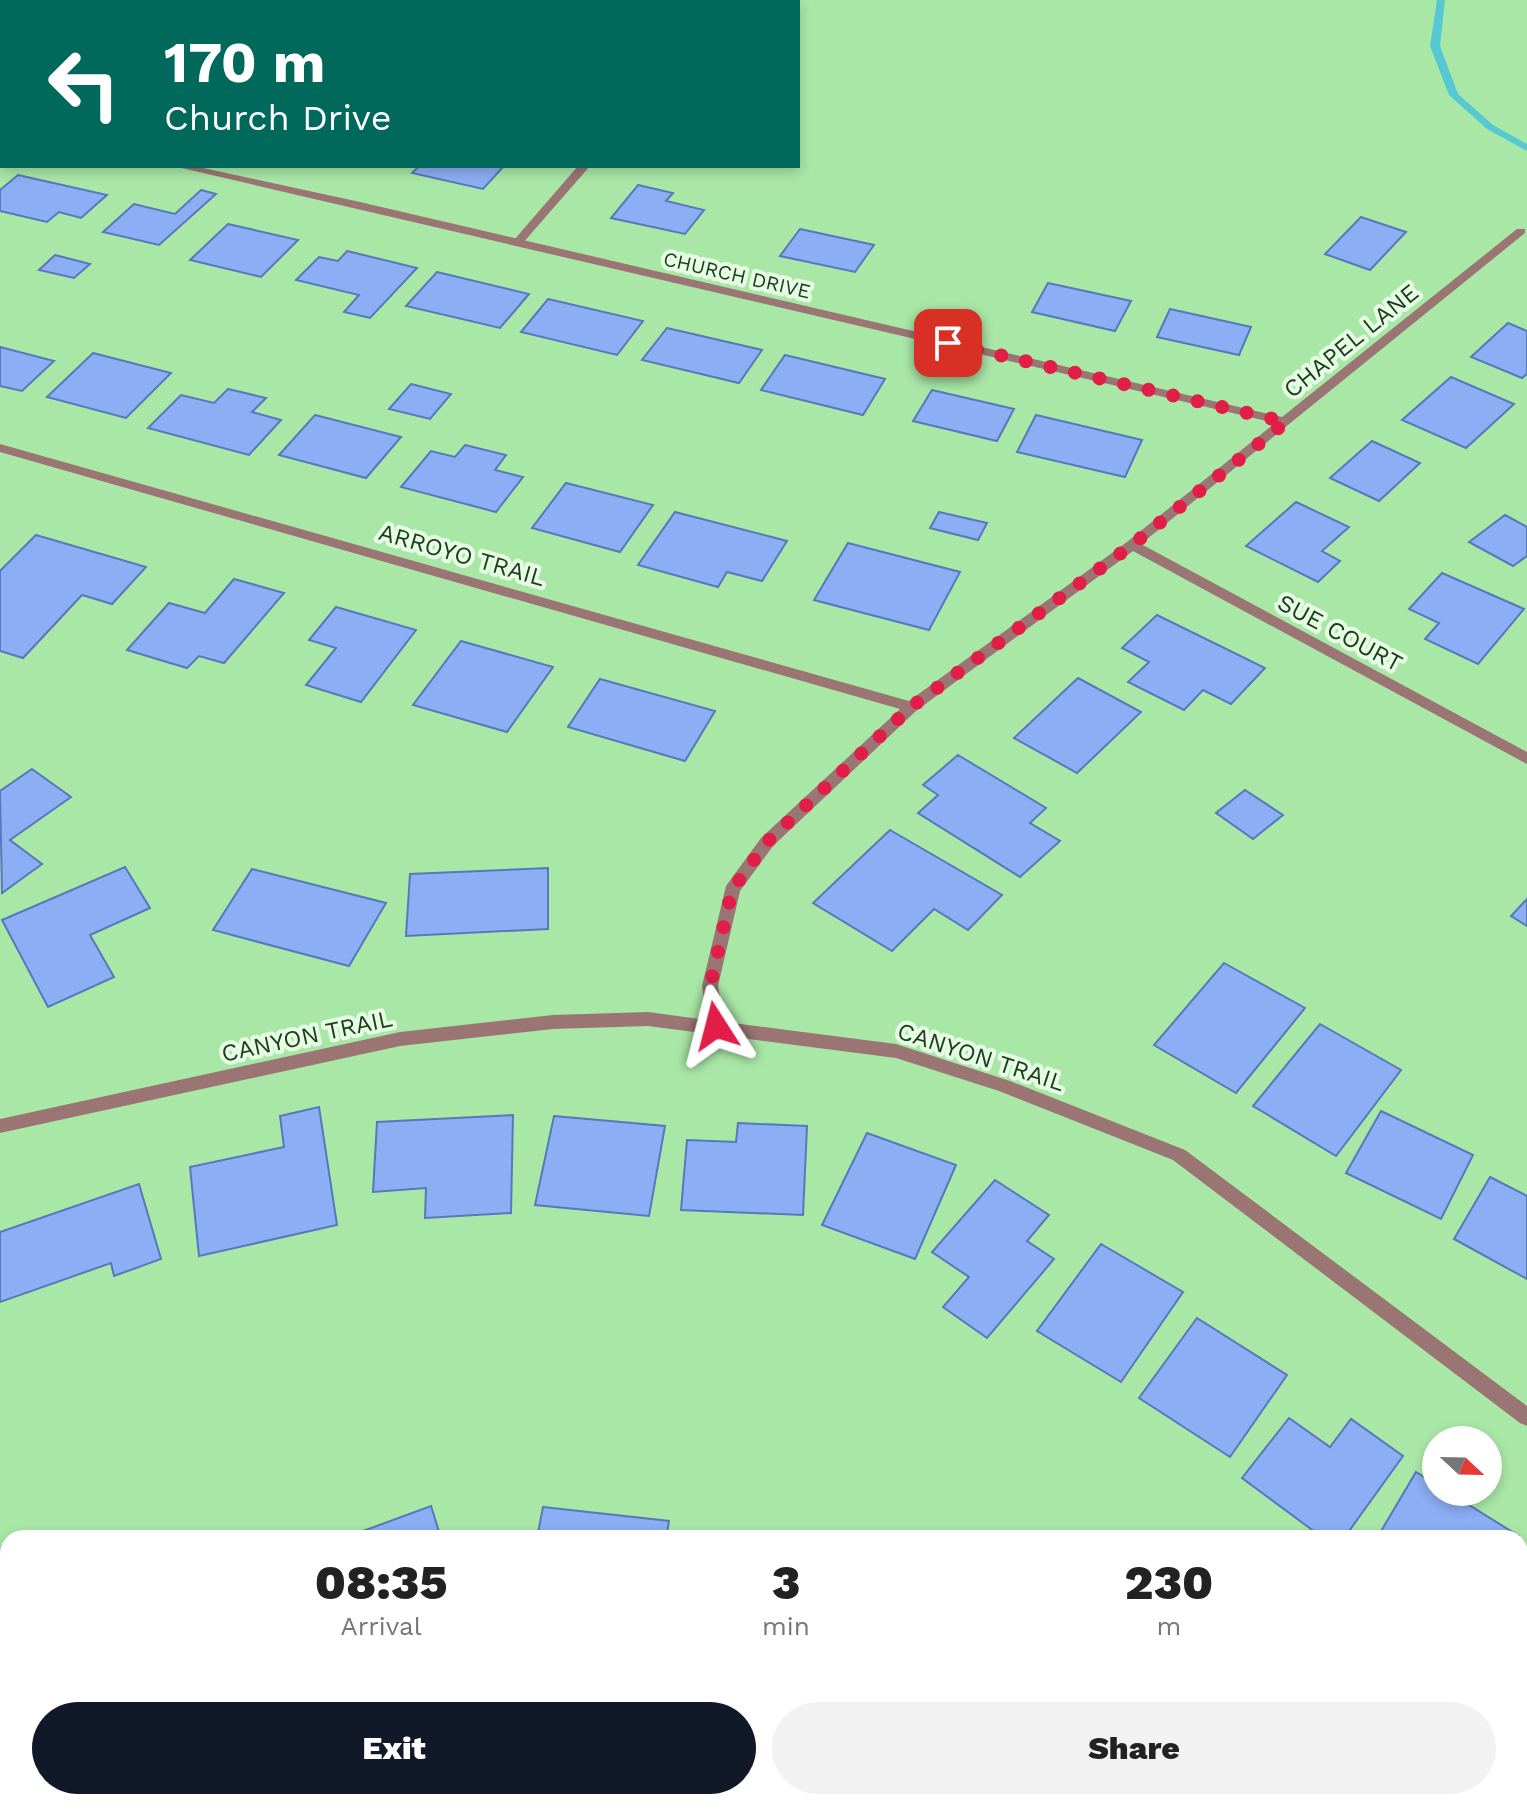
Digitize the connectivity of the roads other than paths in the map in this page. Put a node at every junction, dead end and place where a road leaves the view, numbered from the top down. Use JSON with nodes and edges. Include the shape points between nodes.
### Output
{"nodes":[{"id":1,"x":188,"y":168,"type":"edge"},
{"id":2,"x":582,"y":168,"type":"edge"},
{"id":3,"x":1521,"y":231,"type":"dead end"},
{"id":4,"x":518,"y":242,"type":"junction"},
{"id":5,"x":1286,"y":422,"type":"junction"},
{"id":6,"x":0,"y":448,"type":"edge"},
{"id":7,"x":1132,"y":545,"type":"junction"},
{"id":8,"x":911,"y":707,"type":"junction"},
{"id":9,"x":1527,"y":759,"type":"edge"},
{"id":10,"x":716,"y":1026,"type":"junction"},
{"id":11,"x":0,"y":1126,"type":"edge"},
{"id":12,"x":1527,"y":1417,"type":"edge"}],
"edges":[{"from":1,"to":4,"type":"street","name":"CHURCH DRIVE"},
{"from":2,"to":4,"type":"street"},
{"from":3,"to":5,"type":"street","name":"CHAPEL LANE"},
{"from":4,"to":5,"type":"street","name":"CHURCH DRIVE"},
{"from":5,"to":7,"type":"street","name":"CHAPEL LANE"},
{"from":6,"to":8,"type":"street","name":"ARROYO TRAIL"},
{"from":7,"to":8,"type":"street","name":"CHAPEL LANE"},
{"from":7,"to":9,"type":"street","name":"SUE COURT"},
{"from":8,"to":10,"type":"street","name":"CHAPEL LANE","via":[[767,842],[732,890],[710,986]]},
{"from":10,"to":11,"type":"street","name":"CANYON TRAIL","via":[[648,1019],[553,1022],[400,1039]]},
{"from":10,"to":12,"type":"street","name":"CANYON TRAIL","via":[[896,1051],[1004,1086],[1179,1155]]}]}
